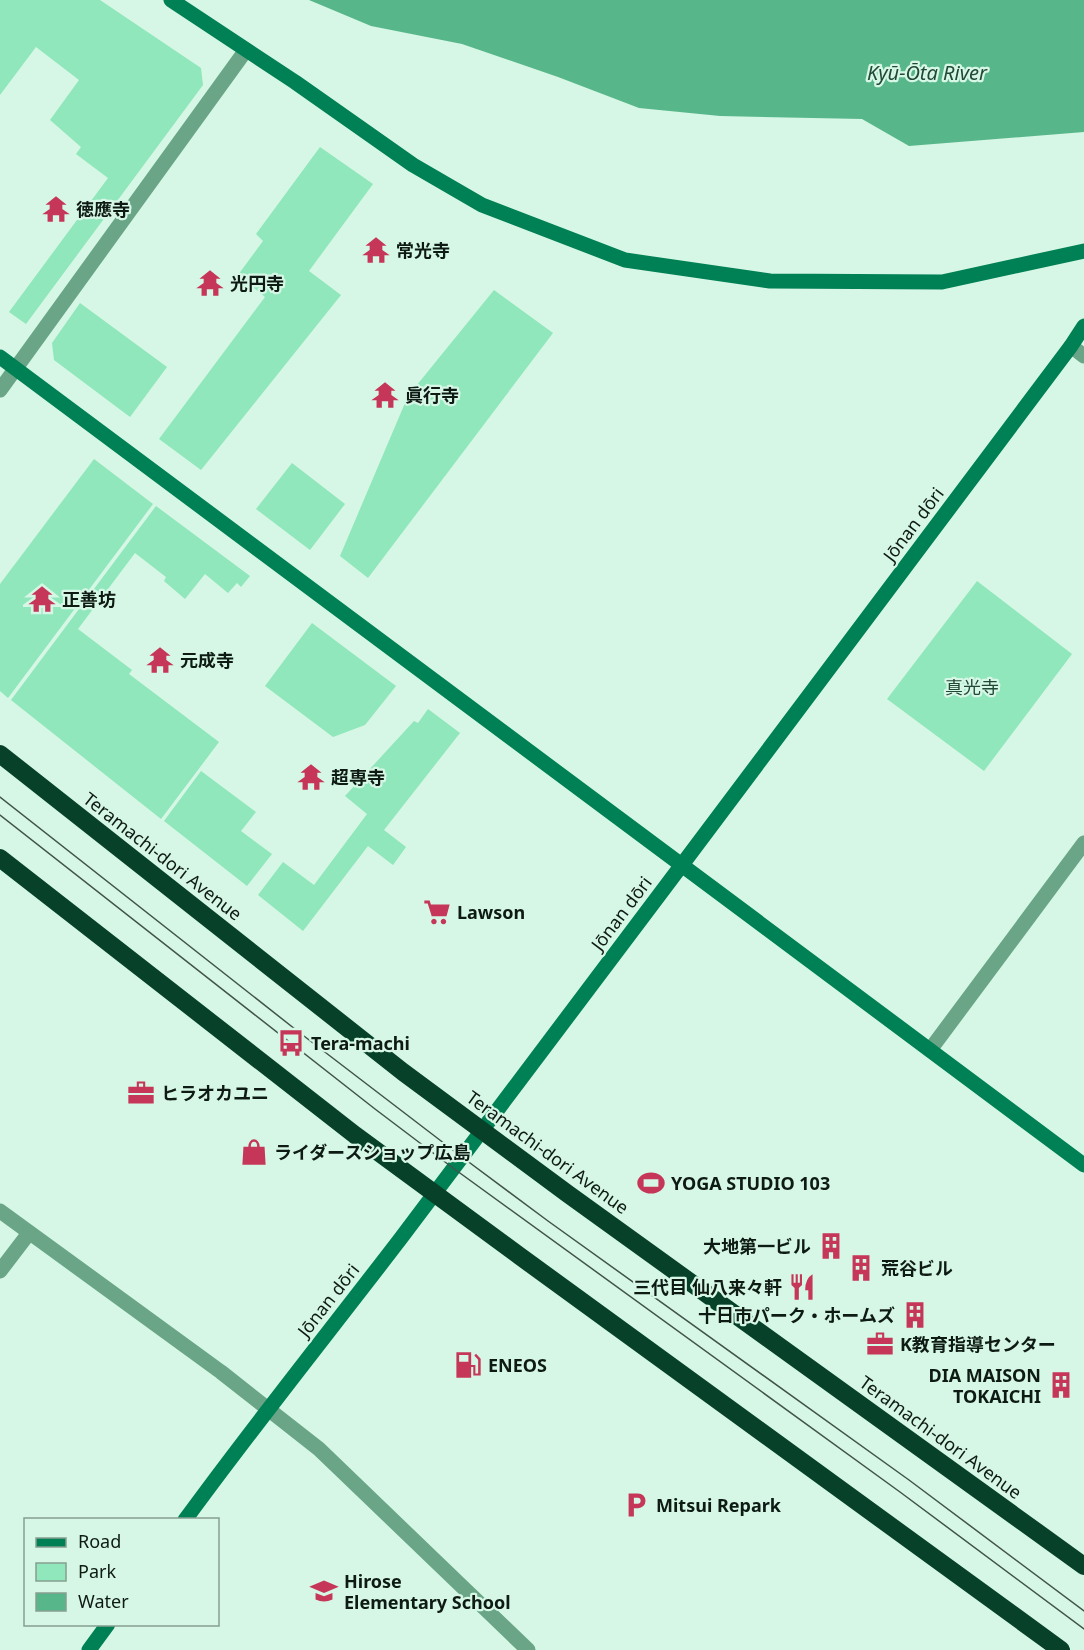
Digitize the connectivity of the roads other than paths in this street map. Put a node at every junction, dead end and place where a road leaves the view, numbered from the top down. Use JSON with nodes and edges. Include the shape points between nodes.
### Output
{"nodes":[{"id":1,"x":171,"y":0,"type":"edge"},
{"id":2,"x":246,"y":50,"type":"junction"},
{"id":3,"x":1084,"y":251,"type":"edge"},
{"id":4,"x":1084,"y":326,"type":"edge"},
{"id":5,"x":1071,"y":346,"type":"junction"},
{"id":6,"x":1084,"y":356,"type":"edge"},
{"id":7,"x":0,"y":357,"type":"edge"},
{"id":8,"x":15,"y":368,"type":"junction"},
{"id":9,"x":0,"y":390,"type":"edge"},
{"id":10,"x":0,"y":754,"type":"edge"},
{"id":11,"x":1084,"y":843,"type":"edge"},
{"id":12,"x":0,"y":858,"type":"edge"},
{"id":13,"x":682,"y":865,"type":"junction"},
{"id":14,"x":930,"y":1050,"type":"junction"},
{"id":15,"x":482,"y":1130,"type":"junction"},
{"id":16,"x":1084,"y":1165,"type":"edge"},
{"id":17,"x":434,"y":1194,"type":"junction"},
{"id":18,"x":0,"y":1211,"type":"edge"},
{"id":19,"x":29,"y":1233,"type":"junction"},
{"id":20,"x":0,"y":1271,"type":"edge"},
{"id":21,"x":268,"y":1409,"type":"junction"},
{"id":22,"x":186,"y":1518,"type":"edge"},
{"id":23,"x":1084,"y":1566,"type":"edge"},
{"id":24,"x":107,"y":1626,"type":"edge"},
{"id":25,"x":89,"y":1650,"type":"edge"},
{"id":26,"x":528,"y":1650,"type":"edge"},
{"id":27,"x":1061,"y":1650,"type":"edge"}],
"edges":[{"from":1,"to":2,"type":"street"},
{"from":2,"to":3,"type":"street","via":[[413,165],[482,205],[625,260],[770,281],[942,282]]},
{"from":2,"to":8,"type":"street"},
{"from":4,"to":5,"type":"street","name":"Jōnan dōri"},
{"from":5,"to":6,"type":"street"},
{"from":5,"to":13,"type":"street","name":"Jōnan dōri"},
{"from":7,"to":8,"type":"street"},
{"from":8,"to":9,"type":"street"},
{"from":8,"to":13,"type":"street"},
{"from":10,"to":15,"type":"highway","name":"Teramachi-dori Avenue"},
{"from":11,"to":14,"type":"street"},
{"from":12,"to":17,"type":"highway"},
{"from":13,"to":14,"type":"street"},
{"from":13,"to":15,"type":"street","name":"Jōnan dōri"},
{"from":14,"to":16,"type":"street"},
{"from":15,"to":17,"type":"street","name":"Jōnan dōri"},
{"from":15,"to":23,"type":"highway","name":"Teramachi-dori Avenue"},
{"from":17,"to":21,"type":"street","name":"Jōnan dōri"},
{"from":17,"to":27,"type":"highway"},
{"from":18,"to":19,"type":"street"},
{"from":19,"to":20,"type":"street"},
{"from":19,"to":21,"type":"street"},
{"from":21,"to":22,"type":"street","name":"Jōnan dōri"},
{"from":21,"to":26,"type":"street","via":[[319,1449]]},
{"from":24,"to":25,"type":"street"}]}
